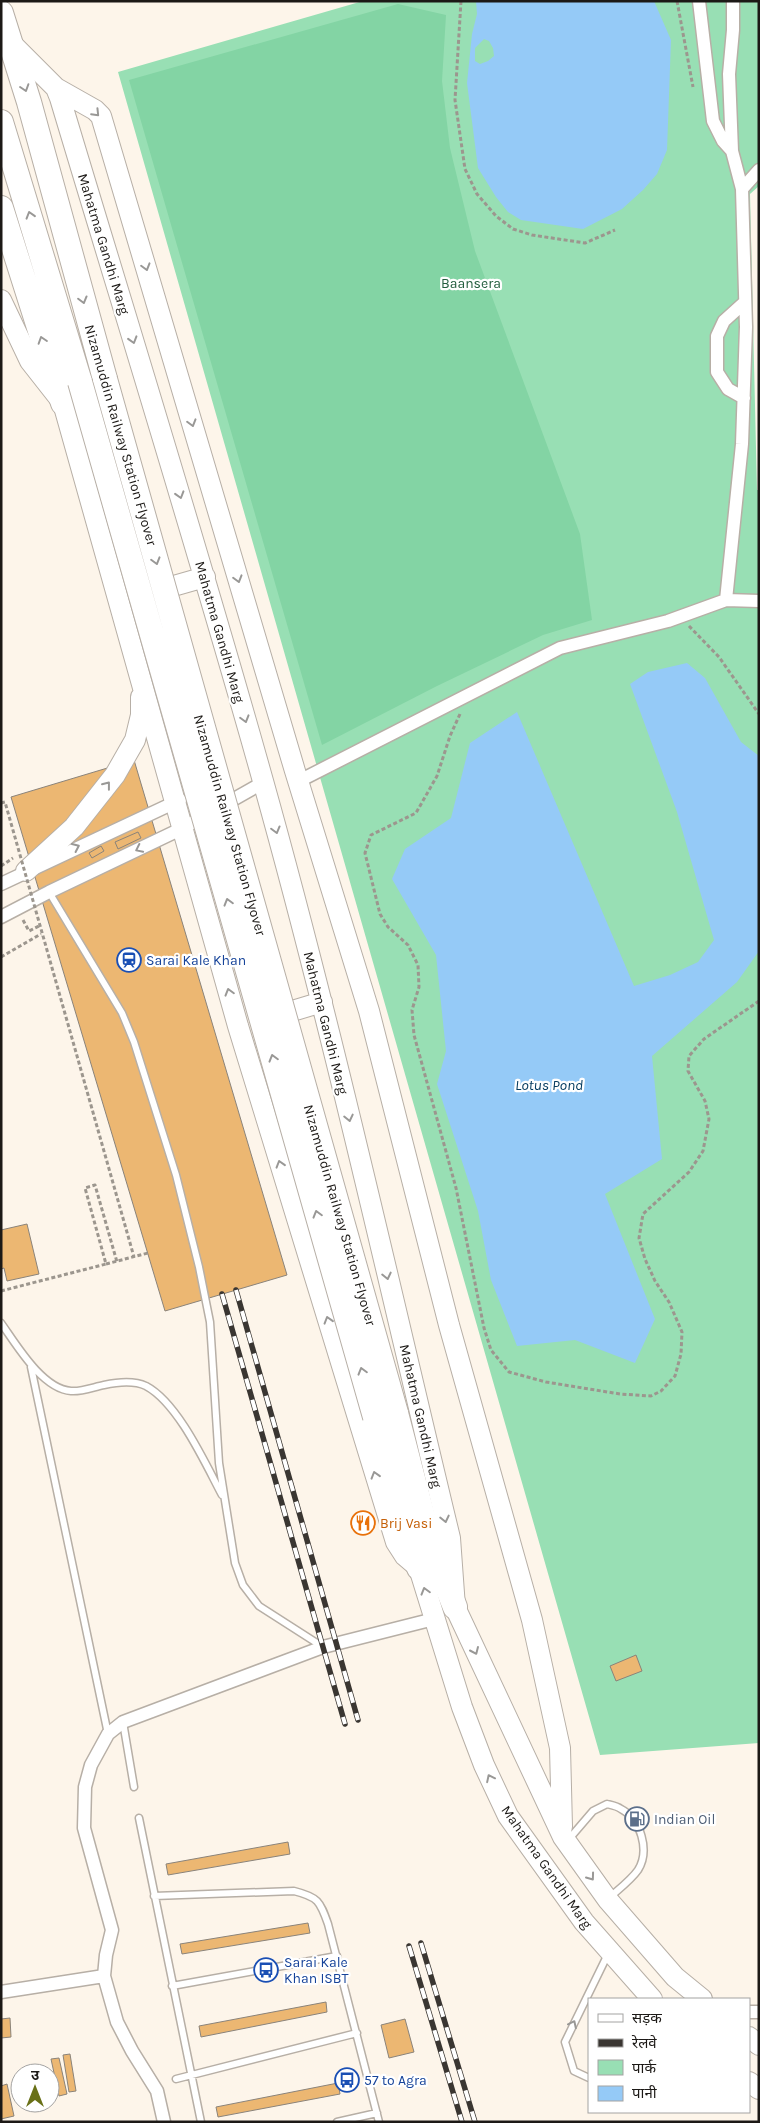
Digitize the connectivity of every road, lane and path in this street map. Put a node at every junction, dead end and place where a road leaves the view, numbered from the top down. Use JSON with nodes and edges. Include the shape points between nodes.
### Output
{"nodes":[{"id":1,"x":461,"y":1,"type":"edge"},
{"id":2,"x":677,"y":1,"type":"edge"},
{"id":3,"x":699,"y":1,"type":"edge"},
{"id":4,"x":734,"y":1,"type":"edge"},
{"id":5,"x":1,"y":13,"type":"edge"},
{"id":6,"x":10,"y":42,"type":"junction"},
{"id":7,"x":56,"y":88,"type":"junction"},
{"id":8,"x":695,"y":94,"type":"dead end"},
{"id":9,"x":1,"y":122,"type":"edge"},
{"id":10,"x":732,"y":151,"type":"junction"},
{"id":11,"x":759,"y":170,"type":"edge"},
{"id":12,"x":742,"y":188,"type":"junction"},
{"id":13,"x":1,"y":208,"type":"edge"},
{"id":14,"x":615,"y":230,"type":"dead end"},
{"id":15,"x":1,"y":300,"type":"edge"},
{"id":16,"x":745,"y":302,"type":"junction"},
{"id":17,"x":744,"y":398,"type":"junction"},
{"id":18,"x":63,"y":403,"type":"junction"},
{"id":19,"x":205,"y":577,"type":"junction"},
{"id":20,"x":726,"y":600,"type":"junction"},
{"id":21,"x":119,"y":601,"type":"junction"},
{"id":22,"x":759,"y":601,"type":"edge"},
{"id":23,"x":680,"y":616,"type":"junction"},
{"id":24,"x":142,"y":681,"type":"junction"},
{"id":25,"x":451,"y":703,"type":"junction"},
{"id":26,"x":759,"y":714,"type":"edge"},
{"id":27,"x":298,"y":781,"type":"junction"},
{"id":28,"x":264,"y":782,"type":"junction"},
{"id":29,"x":175,"y":801,"type":"junction"},
{"id":30,"x":1,"y":803,"type":"edge"},
{"id":31,"x":183,"y":828,"type":"junction"},
{"id":32,"x":22,"y":863,"type":"junction"},
{"id":33,"x":1,"y":866,"type":"edge"},
{"id":34,"x":1,"y":884,"type":"edge"},
{"id":35,"x":49,"y":892,"type":"junction"},
{"id":36,"x":1,"y":917,"type":"edge"},
{"id":37,"x":39,"y":926,"type":"junction"},
{"id":38,"x":29,"y":931,"type":"dead end"},
{"id":39,"x":42,"y":934,"type":"junction"},
{"id":40,"x":1,"y":957,"type":"edge"},
{"id":41,"x":759,"y":1001,"type":"edge"},
{"id":42,"x":322,"y":1002,"type":"junction"},
{"id":43,"x":238,"y":1026,"type":"junction"},
{"id":44,"x":148,"y":1253,"type":"dead end"},
{"id":45,"x":134,"y":1257,"type":"junction"},
{"id":46,"x":117,"y":1262,"type":"junction"},
{"id":47,"x":106,"y":1264,"type":"junction"},
{"id":48,"x":1,"y":1290,"type":"edge"},
{"id":49,"x":1,"y":1323,"type":"edge"},
{"id":50,"x":31,"y":1367,"type":"junction"},
{"id":51,"x":386,"y":1415,"type":"junction"},
{"id":52,"x":225,"y":1500,"type":"junction"},
{"id":53,"x":419,"y":1568,"type":"junction"},
{"id":54,"x":455,"y":1607,"type":"junction"},
{"id":55,"x":434,"y":1619,"type":"junction"},
{"id":56,"x":323,"y":1647,"type":"junction"},
{"id":57,"x":123,"y":1722,"type":"junction"},
{"id":58,"x":108,"y":1734,"type":"junction"},
{"id":59,"x":134,"y":1787,"type":"dead end"},
{"id":60,"x":139,"y":1818,"type":"dead end"},
{"id":61,"x":564,"y":1840,"type":"junction"},
{"id":62,"x":154,"y":1896,"type":"junction"},
{"id":63,"x":608,"y":1900,"type":"junction"},
{"id":64,"x":609,"y":1951,"type":"junction"},
{"id":65,"x":337,"y":1956,"type":"junction"},
{"id":66,"x":104,"y":1976,"type":"junction"},
{"id":67,"x":172,"y":1986,"type":"junction"},
{"id":68,"x":1,"y":1992,"type":"edge"},
{"id":69,"x":651,"y":1998,"type":"edge"},
{"id":70,"x":701,"y":1998,"type":"edge"},
{"id":71,"x":356,"y":2033,"type":"junction"},
{"id":72,"x":190,"y":2076,"type":"junction"},
{"id":73,"x":588,"y":2078,"type":"edge"},
{"id":74,"x":176,"y":2079,"type":"dead end"},
{"id":75,"x":377,"y":2114,"type":"junction"},
{"id":76,"x":164,"y":2122,"type":"edge"},
{"id":77,"x":201,"y":2122,"type":"edge"},
{"id":78,"x":337,"y":2122,"type":"edge"},
{"id":79,"x":379,"y":2122,"type":"edge"}],
"edges":[{"from":1,"to":14,"type":"path","via":[[455,100],[465,169],[477,194],[496,216],[513,229],[532,235],[584,242]]},
{"from":2,"to":8,"type":"path"},
{"from":3,"to":10,"type":"street","via":[[713,121],[722,142]]},
{"from":4,"to":10,"type":"street","via":[[729,74]]},
{"from":5,"to":6,"type":"highway","name":"Mahatma Gandhi Marg"},
{"from":6,"to":7,"type":"main road","name":"Mahatma Gandhi Marg"},
{"from":6,"to":51,"type":"highway","name":"Nizamuddin Railway Station Flyover","one_way":true,"bridge":true,"via":[[258,928]]},
{"from":7,"to":19,"type":"main road","name":"Mahatma Gandhi Marg","one_way":true},
{"from":7,"to":27,"type":"main road","one_way":true,"via":[[101,116]]},
{"from":51,"to":9,"type":"highway","name":"Nizamuddin Railway Station Flyover","one_way":true,"bridge":true},
{"from":10,"to":12,"type":"street"},
{"from":11,"to":12,"type":"street"},
{"from":12,"to":16,"type":"street"},
{"from":18,"to":13,"type":"highway","one_way":true},
{"from":15,"to":18,"type":"main road","name":"Mahatma Gandhi Marg","via":[[30,361]]},
{"from":16,"to":17,"type":"street"},
{"from":16,"to":17,"type":"street","via":[[724,321],[717,336],[717,372],[728,388]]},
{"from":17,"to":20,"type":"street"},
{"from":18,"to":21,"type":"main road","name":"Mahatma Gandhi Marg"},
{"from":19,"to":21,"type":"main road"},
{"from":19,"to":28,"type":"main road","name":"Mahatma Gandhi Marg","one_way":true},
{"from":20,"to":22,"type":"street"},
{"from":20,"to":23,"type":"street"},
{"from":21,"to":24,"type":"main road","name":"Mahatma Gandhi Marg"},
{"from":23,"to":25,"type":"street","via":[[560,648]]},
{"from":23,"to":26,"type":"path","via":[[718,657]]},
{"from":24,"to":29,"type":"main road","name":"Mahatma Gandhi Marg"},
{"from":32,"to":24,"type":"main road","one_way":true,"via":[[74,827],[115,775],[135,740],[141,716]]},
{"from":25,"to":27,"type":"street"},
{"from":25,"to":41,"type":"path","via":[[460,712],[437,776],[416,813],[371,835],[365,854],[380,914],[388,927],[408,945],[418,965],[420,987],[412,1010],[414,1035],[456,1188],[484,1328],[491,1350],[509,1372],[546,1382],[651,1396],[661,1391],[675,1376],[682,1354],[682,1332],[645,1259],[639,1238],[643,1214],[689,1172],[703,1151],[709,1120],[705,1101],[688,1071],[689,1056],[704,1039]]},
{"from":27,"to":61,"type":"main road","via":[[370,1012],[449,1324],[532,1620],[560,1748]]},
{"from":28,"to":29,"type":"street"},
{"from":28,"to":31,"type":"street"},
{"from":28,"to":42,"type":"main road","name":"Mahatma Gandhi Marg","one_way":true},
{"from":29,"to":31,"type":"main road","name":"Mahatma Gandhi Marg"},
{"from":32,"to":29,"type":"street","one_way":true},
{"from":30,"to":32,"type":"path","bridge":true,"via":[[5,802]]},
{"from":31,"to":35,"type":"street","one_way":true},
{"from":43,"to":31,"type":"main road","name":"Mahatma Gandhi Marg","one_way":true},
{"from":32,"to":33,"type":"path"},
{"from":32,"to":34,"type":"street"},
{"from":32,"to":37,"type":"path","bridge":true},
{"from":35,"to":36,"type":"street"},
{"from":35,"to":52,"type":"lane","via":[[122,1013],[176,1175],[210,1322],[219,1463]]},
{"from":37,"to":38,"type":"path"},
{"from":37,"to":39,"type":"path","bridge":true},
{"from":39,"to":40,"type":"path"},
{"from":39,"to":45,"type":"path","bridge":true},
{"from":42,"to":43,"type":"main road"},
{"from":42,"to":54,"type":"main road","name":"Mahatma Gandhi Marg","one_way":true,"via":[[450,1538]]},
{"from":53,"to":43,"type":"main road","name":"Mahatma Gandhi Marg","one_way":true,"via":[[401,1550],[389,1522]]},
{"from":44,"to":45,"type":"path"},
{"from":45,"to":46,"type":"path"},
{"from":46,"to":47,"type":"path"},
{"from":46,"to":47,"type":"path","via":[[96,1186],[85,1188]]},
{"from":47,"to":48,"type":"path"},
{"from":49,"to":50,"type":"lane"},
{"from":50,"to":52,"type":"lane","via":[[58,1387],[71,1391],[115,1383],[131,1382],[146,1386],[179,1419]]},
{"from":50,"to":58,"type":"lane"},
{"from":51,"to":53,"type":"highway","name":"Nizamuddin Railway Station Flyover"},
{"from":51,"to":54,"type":"highway","name":"Nizamuddin Railway Station Flyover"},
{"from":52,"to":56,"type":"lane","via":[[235,1563],[243,1586],[259,1606]]},
{"from":55,"to":53,"type":"main road","name":"Mahatma Gandhi Marg","one_way":true},
{"from":54,"to":61,"type":"main road","name":"Mahatma Gandhi Marg","one_way":true},
{"from":55,"to":56,"type":"street"},
{"from":64,"to":55,"type":"main road","name":"Mahatma Gandhi Marg","one_way":true,"via":[[584,1922],[508,1816],[484,1765]]},
{"from":56,"to":57,"type":"street"},
{"from":57,"to":58,"type":"street"},
{"from":57,"to":59,"type":"lane"},
{"from":58,"to":66,"type":"street","via":[[91,1765],[83,1802],[84,1828],[112,1930]]},
{"from":60,"to":62,"type":"lane"},
{"from":61,"to":63,"type":"main road","name":"Mahatma Gandhi Marg","one_way":true},
{"from":61,"to":63,"type":"lane","via":[[593,1810],[607,1804],[622,1809],[640,1829],[644,1844],[638,1870]]},
{"from":62,"to":65,"type":"lane","via":[[294,1891],[312,1896],[322,1908]]},
{"from":62,"to":67,"type":"lane"},
{"from":63,"to":70,"type":"main road","name":"Mahatma Gandhi Marg","via":[[675,1977]]},
{"from":64,"to":69,"type":"main road","name":"Mahatma Gandhi Marg"},
{"from":73,"to":64,"type":"lane","one_way":true,"via":[[574,2071],[565,2042]]},
{"from":65,"to":67,"type":"lane"},
{"from":65,"to":71,"type":"lane"},
{"from":66,"to":68,"type":"street"},
{"from":66,"to":76,"type":"street","via":[[117,2022],[158,2091]]},
{"from":67,"to":72,"type":"lane"},
{"from":71,"to":72,"type":"lane"},
{"from":71,"to":75,"type":"lane"},
{"from":72,"to":74,"type":"lane"},
{"from":72,"to":77,"type":"lane"},
{"from":75,"to":78,"type":"lane"},
{"from":75,"to":79,"type":"lane"}]}
